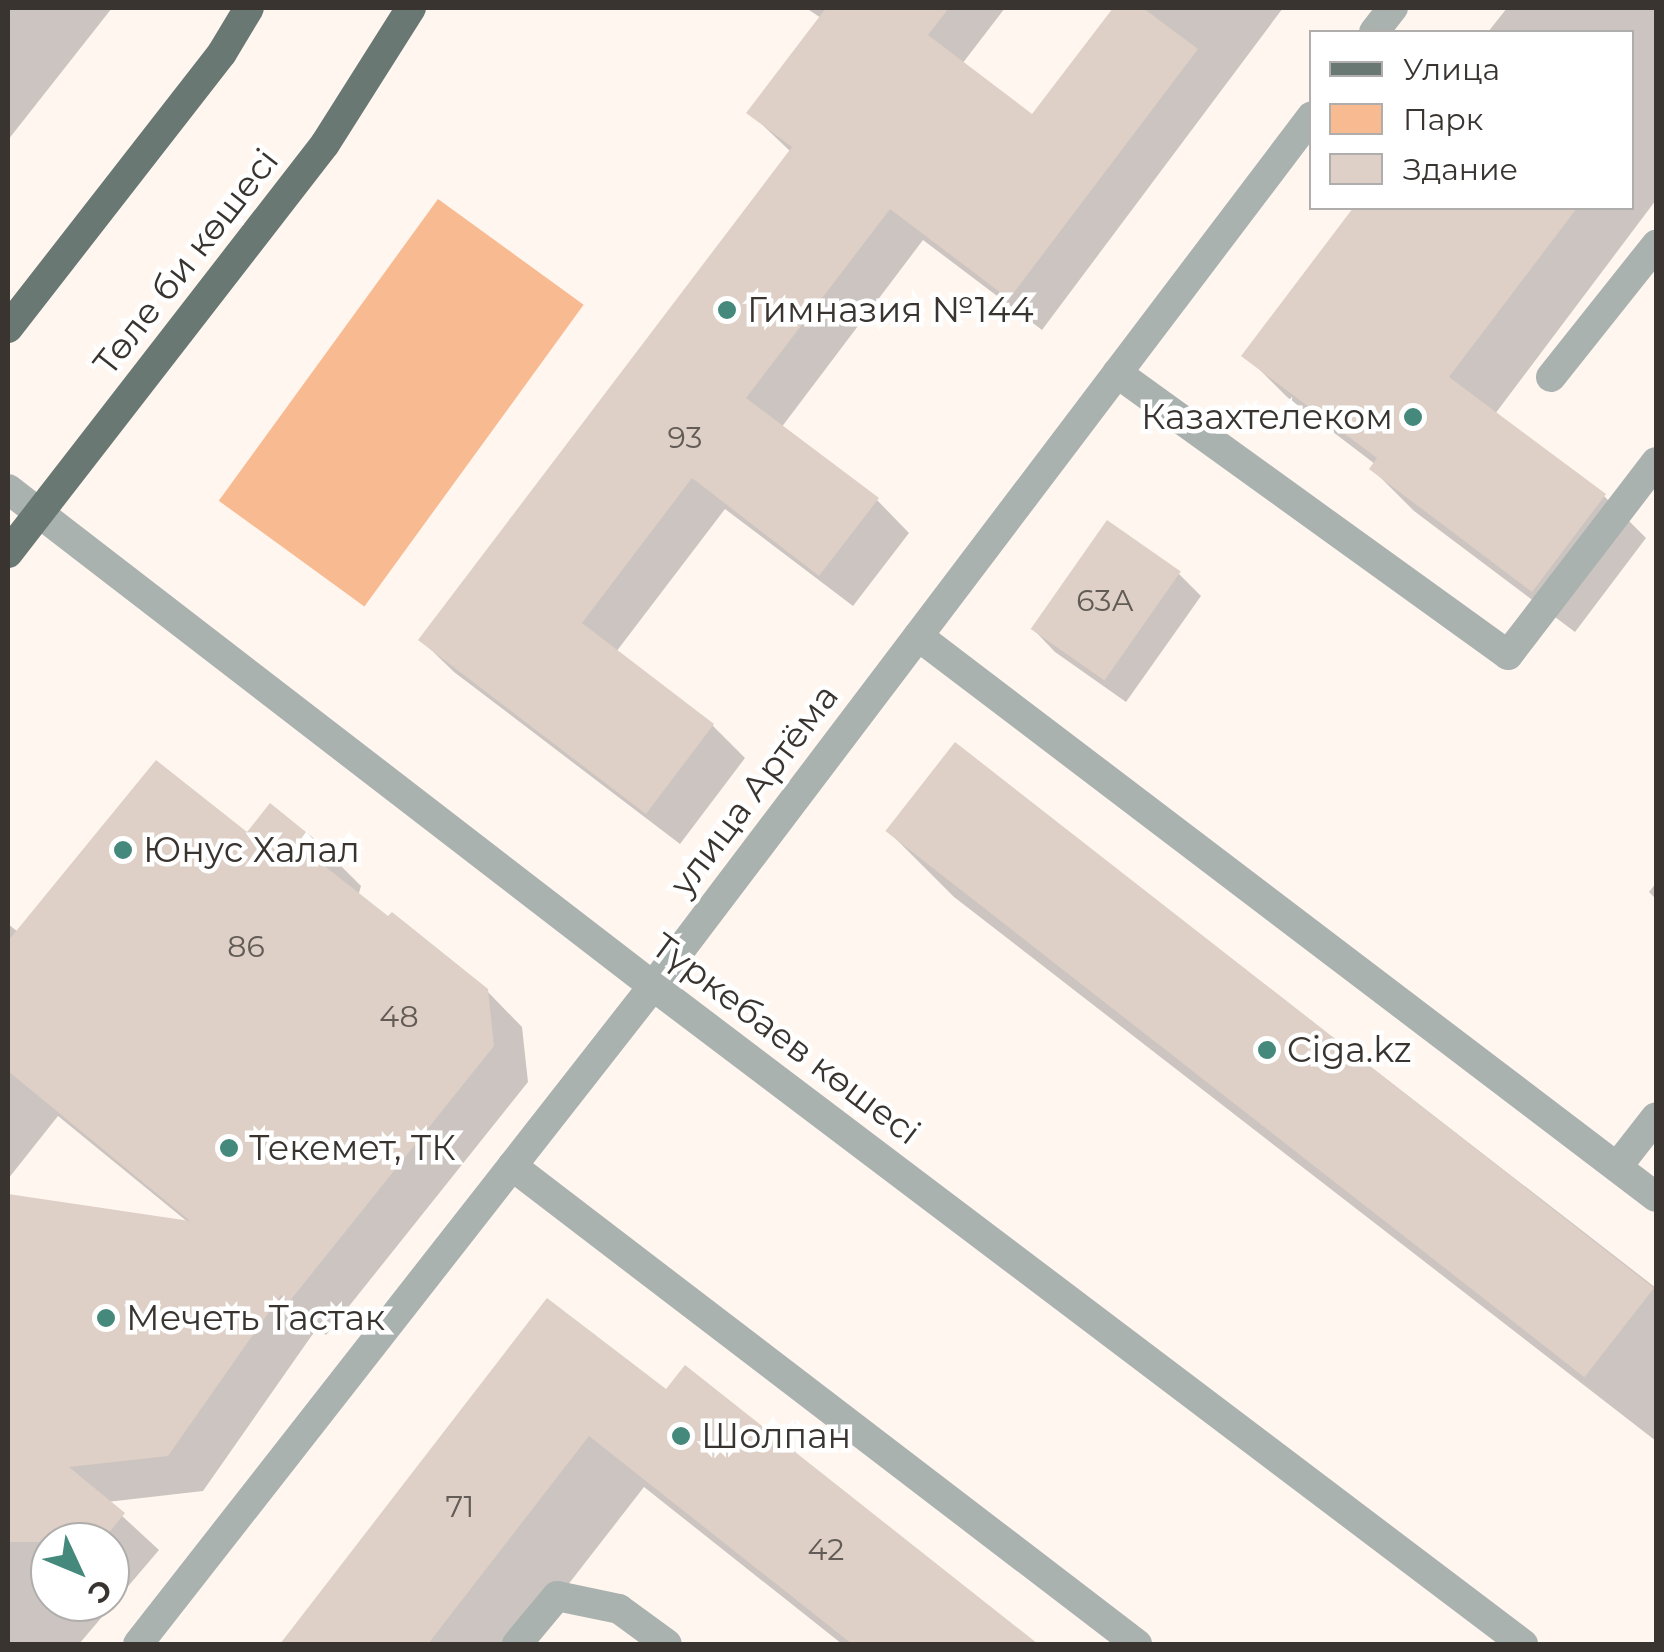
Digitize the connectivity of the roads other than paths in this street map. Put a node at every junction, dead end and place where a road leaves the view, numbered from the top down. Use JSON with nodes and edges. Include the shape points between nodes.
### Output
{"nodes":[{"id":1,"x":249,"y":8,"type":"edge"},
{"id":2,"x":411,"y":8,"type":"edge"},
{"id":3,"x":1393,"y":8,"type":"edge"},
{"id":4,"x":1376,"y":30,"type":"edge"},
{"id":5,"x":1309,"y":120,"type":"edge"},
{"id":6,"x":1656,"y":245,"type":"edge"},
{"id":7,"x":8,"y":328,"type":"edge"},
{"id":8,"x":1117,"y":373,"type":"junction"},
{"id":9,"x":1551,"y":377,"type":"dead end"},
{"id":10,"x":1656,"y":462,"type":"edge"},
{"id":11,"x":8,"y":489,"type":"edge"},
{"id":12,"x":40,"y":512,"type":"junction"},
{"id":13,"x":8,"y":554,"type":"edge"},
{"id":14,"x":918,"y":636,"type":"junction"},
{"id":15,"x":653,"y":986,"type":"junction"},
{"id":16,"x":1656,"y":1117,"type":"edge"},
{"id":17,"x":512,"y":1166,"type":"junction"},
{"id":18,"x":1617,"y":1167,"type":"junction"},
{"id":19,"x":1656,"y":1197,"type":"edge"},
{"id":20,"x":138,"y":1644,"type":"edge"},
{"id":21,"x":518,"y":1644,"type":"edge"},
{"id":22,"x":667,"y":1644,"type":"edge"},
{"id":23,"x":1137,"y":1644,"type":"edge"},
{"id":24,"x":1522,"y":1644,"type":"edge"}],
"edges":[{"from":1,"to":7,"type":"main road","via":[[222,53]]},
{"from":2,"to":12,"type":"main road","name":"Төле би көшесі","via":[[325,144]]},
{"from":3,"to":4,"type":"street"},
{"from":5,"to":8,"type":"street","name":"улица Артёма"},
{"from":6,"to":9,"type":"street"},
{"from":8,"to":10,"type":"street","via":[[1508,655]]},
{"from":8,"to":14,"type":"street","name":"улица Артёма"},
{"from":11,"to":12,"type":"street","name":"Түркебаев көшесі"},
{"from":12,"to":13,"type":"main road","name":"Төле би көшесі"},
{"from":12,"to":15,"type":"street","name":"Түркебаев көшесі"},
{"from":14,"to":15,"type":"street","name":"улица Артёма"},
{"from":14,"to":18,"type":"street"},
{"from":15,"to":17,"type":"street","name":"улица Артёма"},
{"from":15,"to":24,"type":"street","name":"Түркебаев көшесі"},
{"from":16,"to":18,"type":"street"},
{"from":17,"to":20,"type":"street","name":"улица Артёма"},
{"from":17,"to":23,"type":"street"},
{"from":18,"to":19,"type":"street"},
{"from":21,"to":22,"type":"street","via":[[557,1596],[619,1609]]}]}
